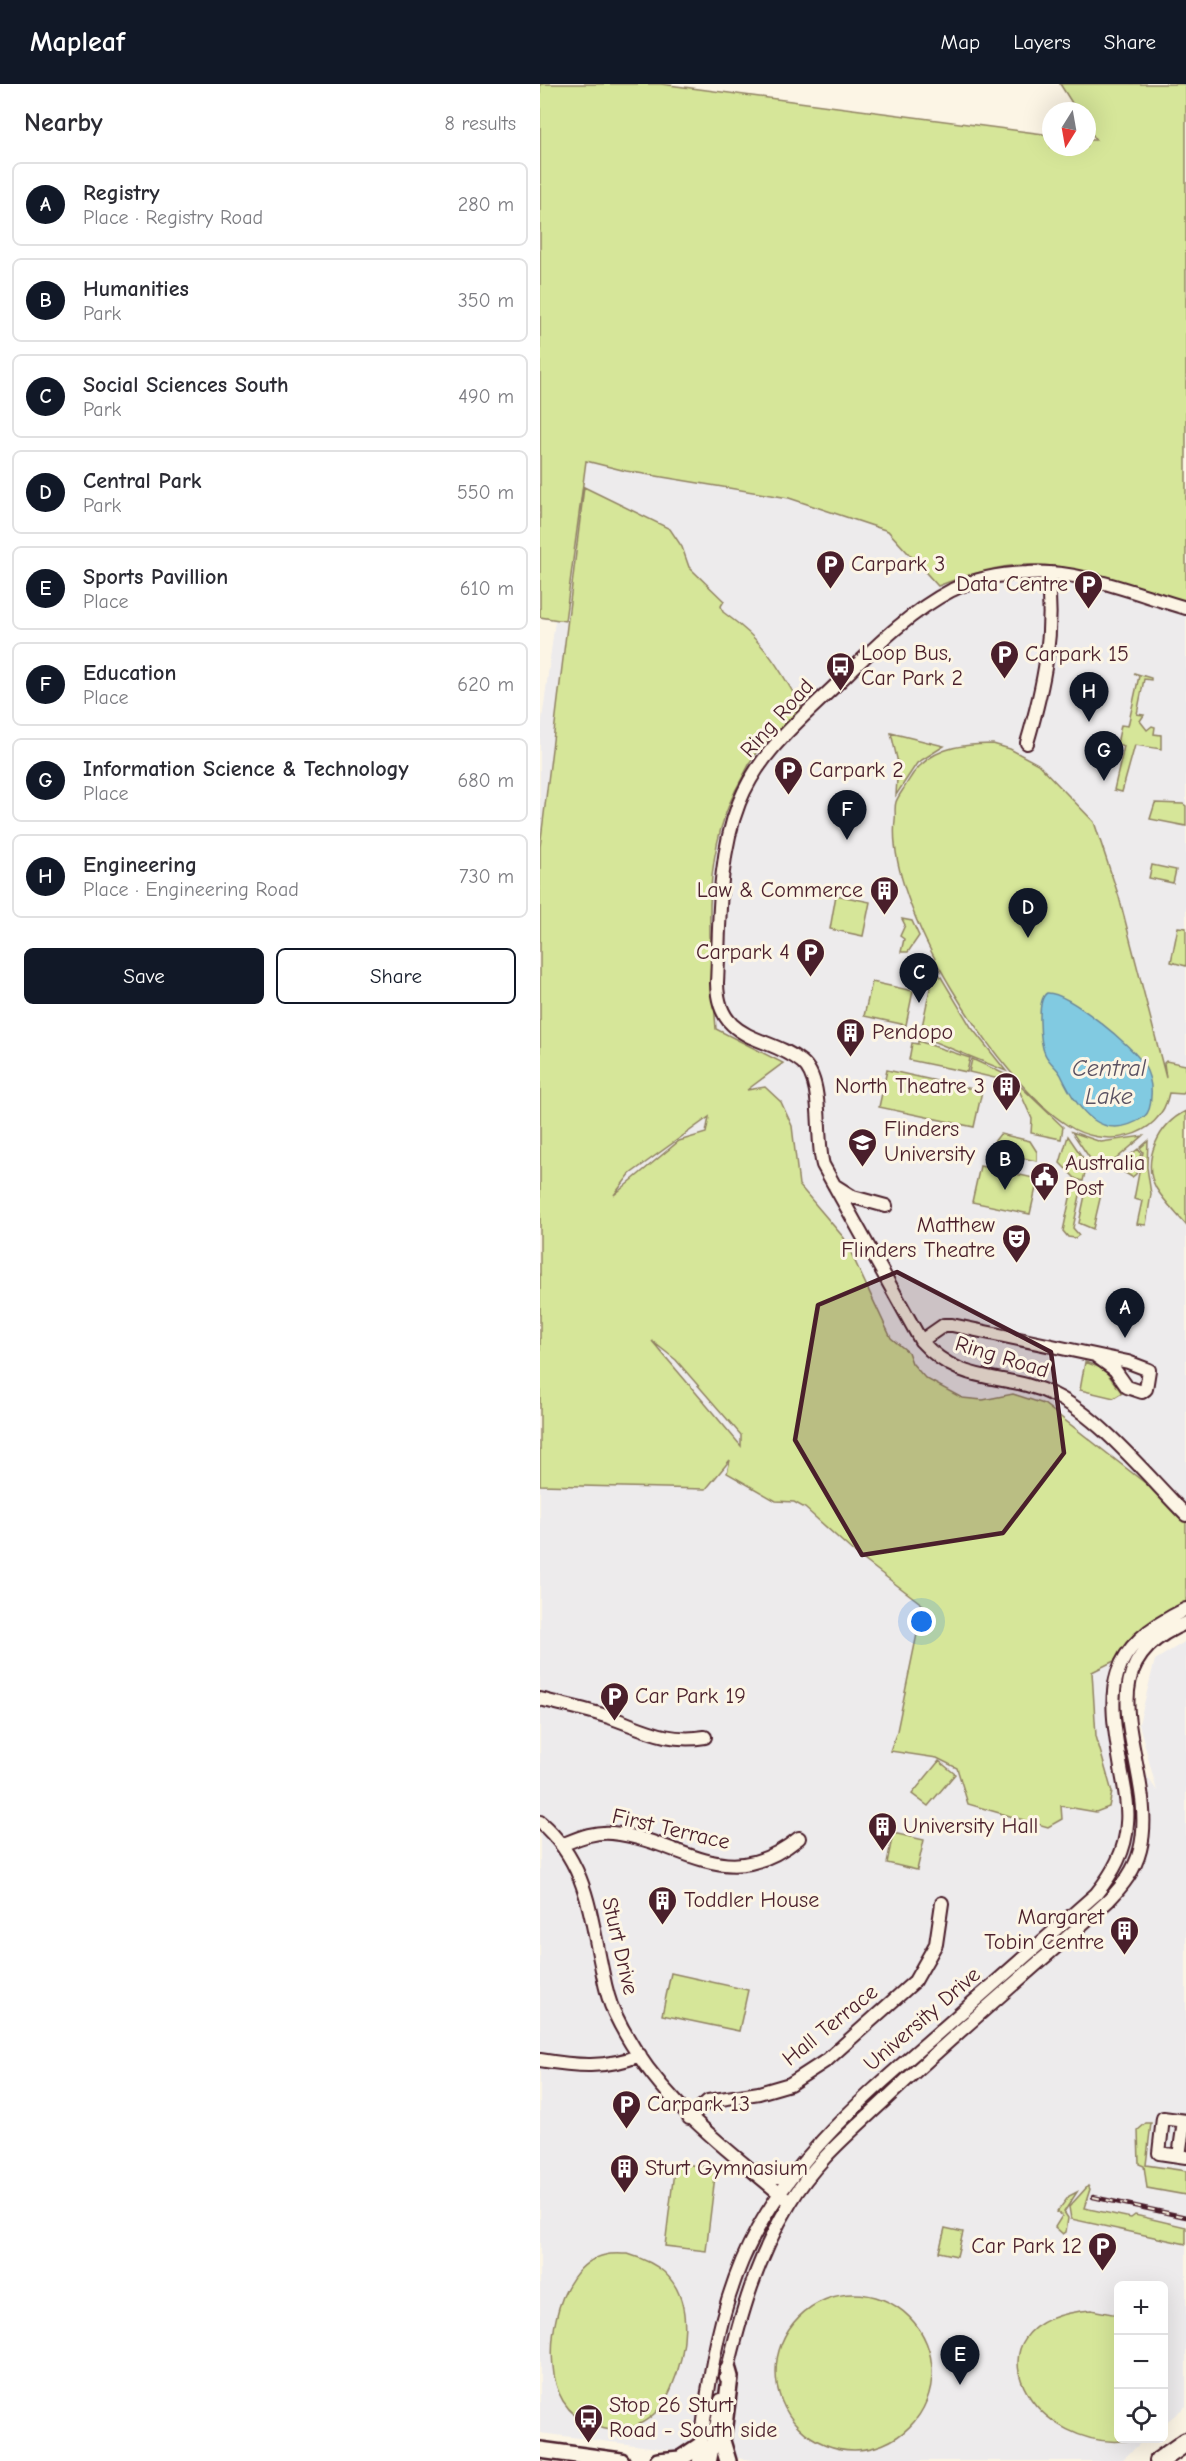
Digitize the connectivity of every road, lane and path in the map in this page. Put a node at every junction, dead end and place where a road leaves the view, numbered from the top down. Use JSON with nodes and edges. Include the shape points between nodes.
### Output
{"nodes":[{"id":1,"x":1047,"y":573,"type":"junction"},
{"id":2,"x":1186,"y":608,"type":"edge"},
{"id":3,"x":1027,"y":743,"type":"dead end"},
{"id":4,"x":831,"y":1183,"type":"junction"},
{"id":5,"x":886,"y":1206,"type":"dead end"},
{"id":6,"x":921,"y":1341,"type":"junction"},
{"id":7,"x":1096,"y":1356,"type":"dead end"},
{"id":8,"x":1186,"y":1515,"type":"edge"},
{"id":9,"x":1186,"y":1609,"type":"edge"},
{"id":10,"x":1186,"y":1623,"type":"edge"},
{"id":11,"x":540,"y":1699,"type":"edge"},
{"id":12,"x":705,"y":1737,"type":"dead end"},
{"id":13,"x":540,"y":1822,"type":"edge"},
{"id":14,"x":799,"y":1838,"type":"dead end"},
{"id":15,"x":564,"y":1844,"type":"junction"},
{"id":16,"x":942,"y":1903,"type":"dead end"},
{"id":17,"x":640,"y":2055,"type":"junction"},
{"id":18,"x":540,"y":2060,"type":"edge"},
{"id":19,"x":689,"y":2118,"type":"junction"},
{"id":20,"x":1185,"y":2121,"type":"edge"},
{"id":21,"x":731,"y":2154,"type":"junction"},
{"id":22,"x":1183,"y":2156,"type":"edge"},
{"id":23,"x":796,"y":2170,"type":"junction"},
{"id":24,"x":779,"y":2193,"type":"junction"},
{"id":25,"x":790,"y":2202,"type":"junction"},
{"id":26,"x":728,"y":2370,"type":"junction"},
{"id":27,"x":1186,"y":2442,"type":"edge"},
{"id":28,"x":701,"y":2445,"type":"junction"},
{"id":29,"x":540,"y":2450,"type":"edge"},
{"id":30,"x":621,"y":2461,"type":"edge"},
{"id":31,"x":658,"y":2461,"type":"edge"},
{"id":32,"x":699,"y":2461,"type":"edge"},
{"id":33,"x":710,"y":2461,"type":"edge"},
{"id":34,"x":728,"y":2461,"type":"edge"},
{"id":35,"x":1159,"y":2461,"type":"edge"}],
"edges":[{"from":1,"to":2,"type":"street","name":"Ring Road"},
{"from":1,"to":3,"type":"street","via":[[1052,610],[1047,658]]},
{"from":1,"to":4,"type":"street","name":"Ring Road","via":[[1003,575],[969,583],[921,609],[790,728],[756,769],[739,804],[724,871],[718,999],[728,1021],[742,1033],[794,1057],[808,1069],[816,1089],[820,1156]]},
{"from":4,"to":5,"type":"street","via":[[853,1197]]},
{"from":4,"to":6,"type":"street","name":"Ring Road"},
{"from":6,"to":7,"type":"street","via":[[944,1325],[952,1325]]},
{"from":6,"to":8,"type":"street","name":"Ring Road","via":[[939,1359],[958,1370],[1042,1390],[1066,1402],[1098,1427]]},
{"from":9,"to":23,"type":"street","name":"University Drive","via":[[1140,1637],[1118,1670],[1112,1717],[1128,1823],[1122,1852],[1107,1880],[852,2109]]},
{"from":10,"to":25,"type":"street","name":"University Drive","via":[[1147,1647],[1129,1680],[1127,1712],[1144,1821],[1140,1850],[1124,1884],[822,2159]]},
{"from":11,"to":12,"type":"street","via":[[610,1717],[667,1738]]},
{"from":13,"to":15,"type":"street"},
{"from":14,"to":15,"type":"street","name":"First Terrace","via":[[779,1854],[732,1866],[612,1833],[594,1834]]},
{"from":15,"to":17,"type":"street","name":"Sturt Drive","via":[[586,1893],[607,1995]]},
{"from":16,"to":19,"type":"street","name":"Hall Terrace","via":[[936,1944],[915,1981],[826,2060],[790,2084],[708,2101]]},
{"from":17,"to":18,"type":"street","via":[[599,2066]]},
{"from":17,"to":19,"type":"street","name":"Sturt Drive"},
{"from":19,"to":21,"type":"street","name":"Sturt Drive"},
{"from":20,"to":22,"type":"street"},
{"from":20,"to":22,"type":"street","via":[[1158,2118],[1159,2153]]},
{"from":21,"to":23,"type":"street","via":[[770,2176],[783,2178]]},
{"from":21,"to":24,"type":"street","name":"Sturt Drive"},
{"from":23,"to":24,"type":"street","name":"University Drive"},
{"from":24,"to":25,"type":"street","name":"Sturt Drive"},
{"from":24,"to":28,"type":"street","name":"University Drive","via":[[743,2259],[726,2307],[712,2367]]},
{"from":25,"to":26,"type":"street","name":"University Drive","via":[[742,2308]]},
{"from":26,"to":33,"type":"street","name":"University Drive"},
{"from":26,"to":34,"type":"main road","via":[[722,2440]]},
{"from":27,"to":35,"type":"highway"},
{"from":28,"to":31,"type":"main road","via":[[680,2459]]},
{"from":28,"to":32,"type":"street","name":"University Drive"},
{"from":29,"to":30,"type":"main road"}]}
